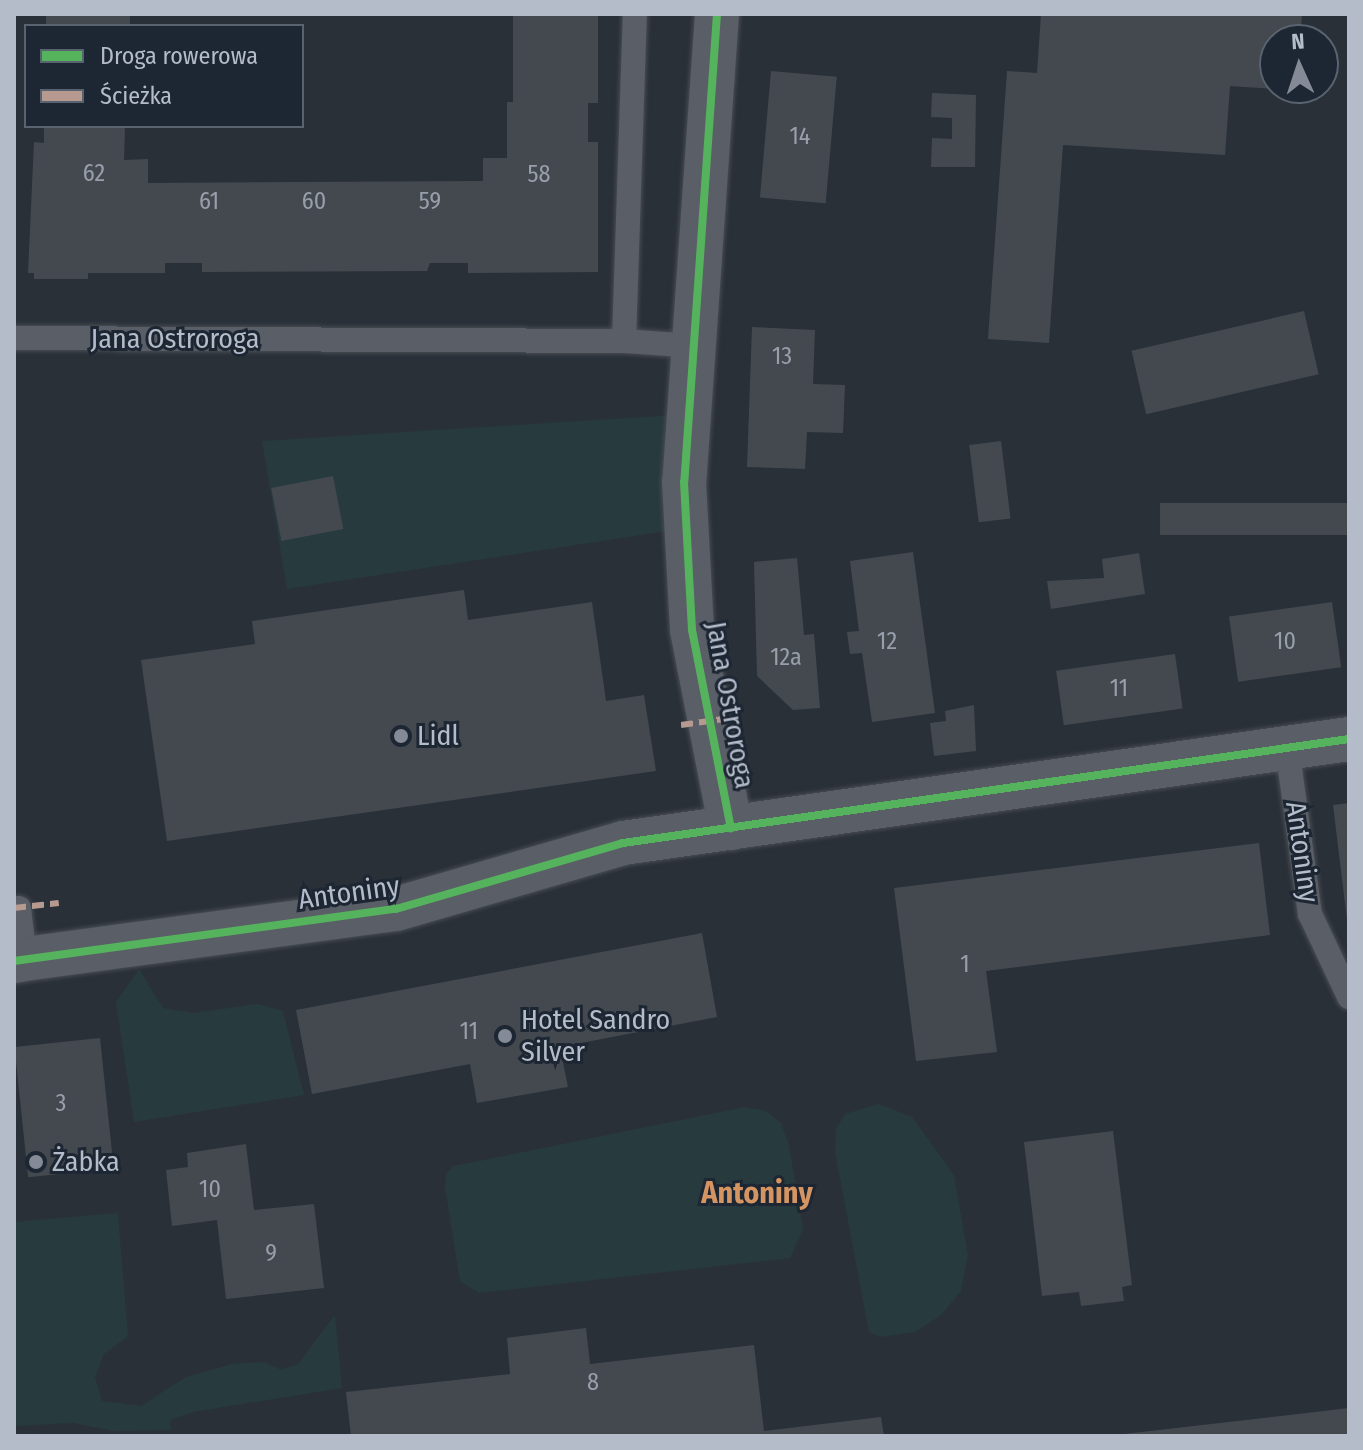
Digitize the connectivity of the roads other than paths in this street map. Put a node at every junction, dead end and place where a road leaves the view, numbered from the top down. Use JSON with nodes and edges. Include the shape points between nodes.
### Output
{"nodes":[{"id":1,"x":635,"y":14,"type":"edge"},
{"id":2,"x":717,"y":14,"type":"edge"},
{"id":3,"x":14,"y":338,"type":"edge"},
{"id":4,"x":624,"y":341,"type":"junction"},
{"id":5,"x":694,"y":346,"type":"junction"},
{"id":6,"x":1349,"y":739,"type":"edge"},
{"id":7,"x":1287,"y":747,"type":"junction"},
{"id":8,"x":731,"y":828,"type":"junction"},
{"id":9,"x":19,"y":908,"type":"dead end"},
{"id":10,"x":19,"y":960,"type":"edge"},
{"id":11,"x":1349,"y":997,"type":"edge"}],
"edges":[{"from":1,"to":4,"type":"lane"},
{"from":2,"to":5,"type":"street","name":"Jana Ostroroga"},
{"from":3,"to":4,"type":"lane","name":"Jana Ostroroga"},
{"from":4,"to":5,"type":"lane","name":"Jana Ostroroga"},
{"from":5,"to":8,"type":"street","name":"Jana Ostroroga","via":[[684,482],[692,630]]},
{"from":6,"to":7,"type":"street","name":"Jana Ostroroga"},
{"from":7,"to":8,"type":"street","name":"Jana Ostroroga"},
{"from":7,"to":11,"type":"lane","name":"Antoniny","via":[[1310,914]]},
{"from":8,"to":10,"type":"street","name":"Antoniny","via":[[592,850],[396,909]]},
{"from":9,"to":10,"type":"lane"}]}
